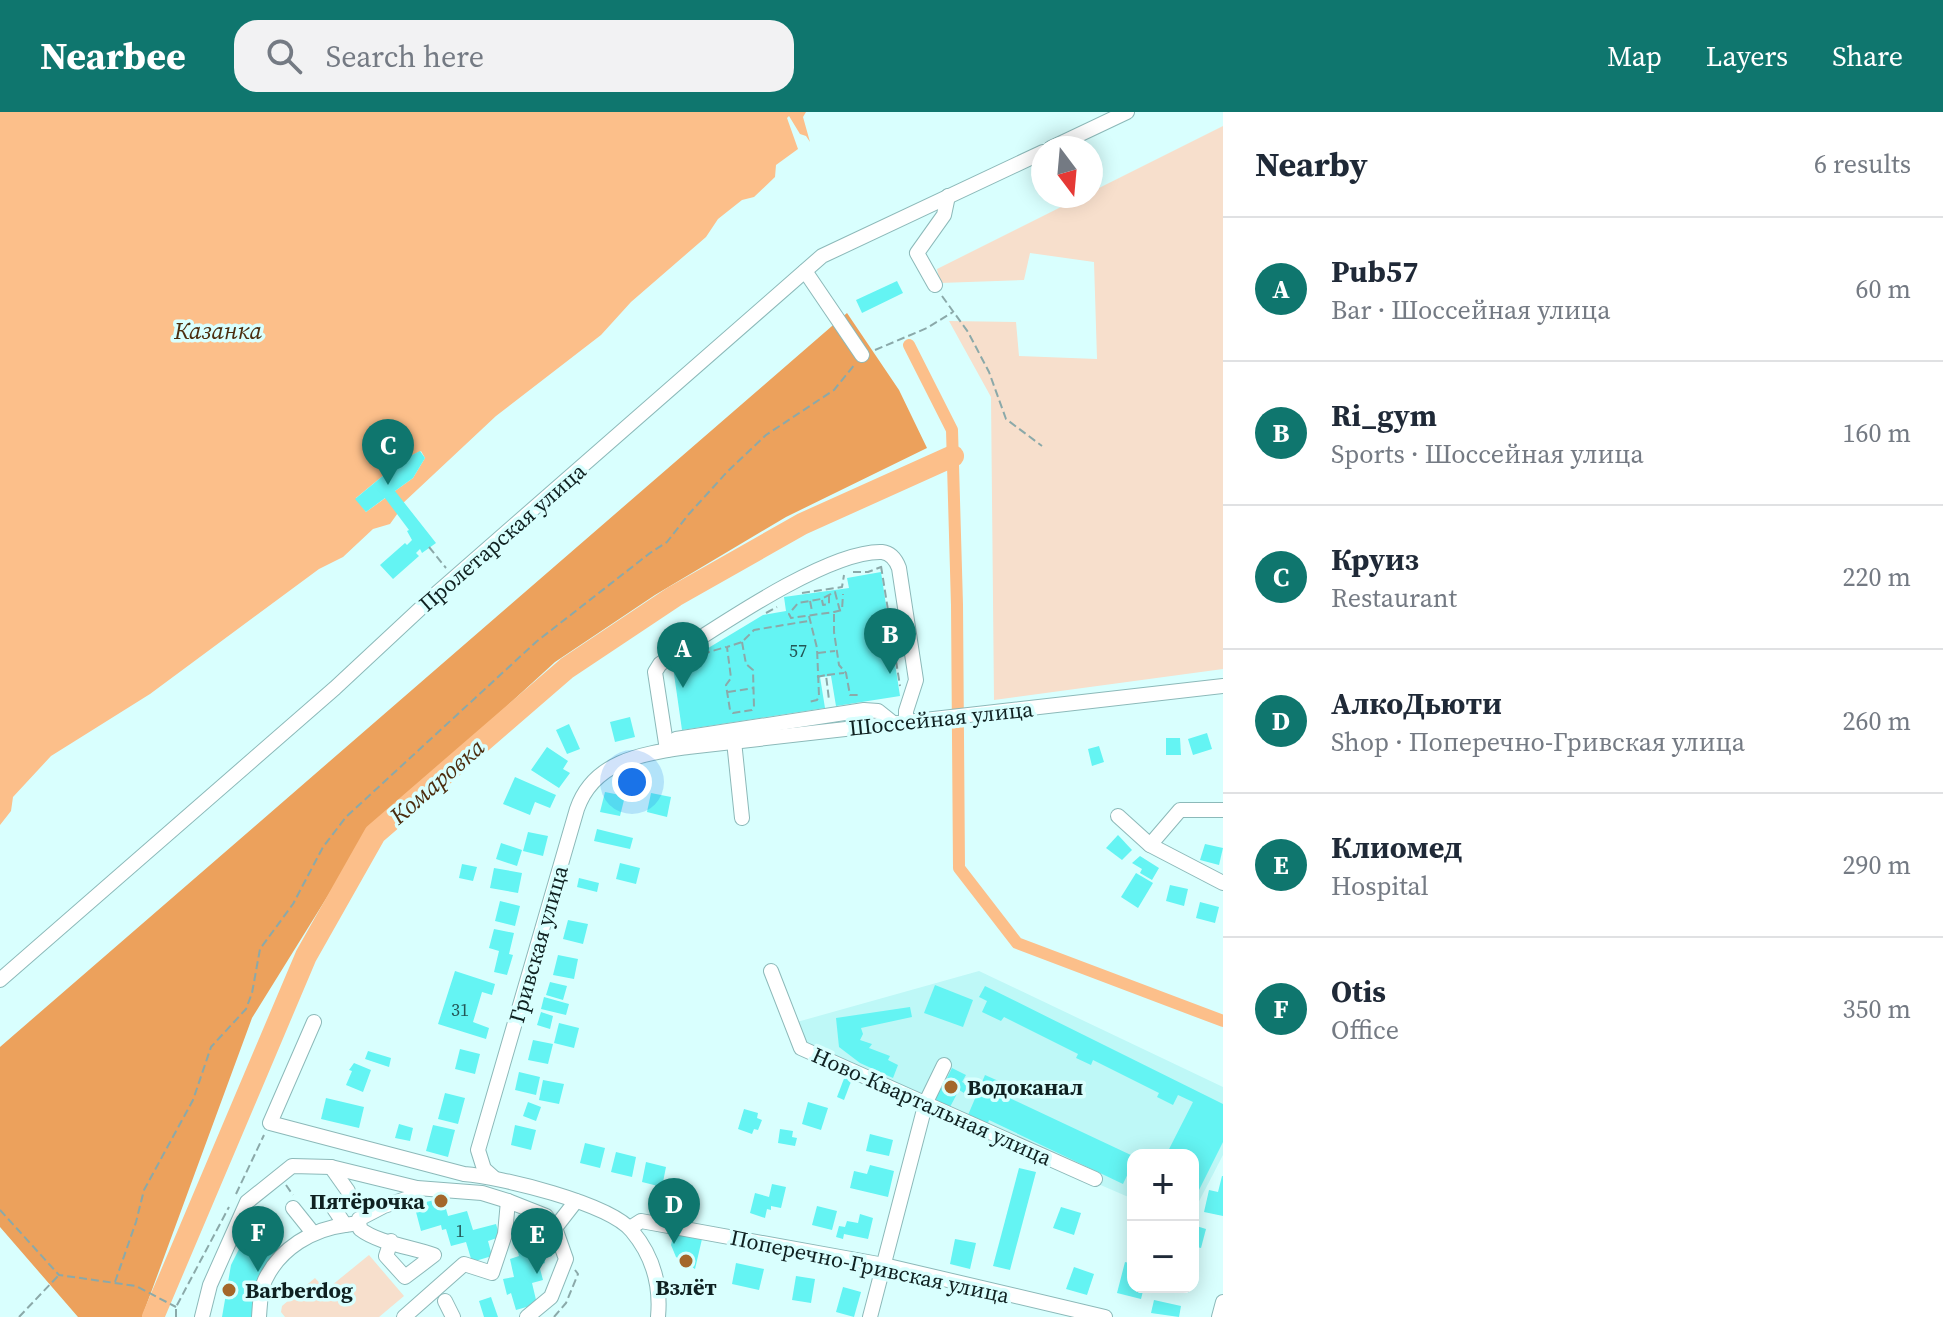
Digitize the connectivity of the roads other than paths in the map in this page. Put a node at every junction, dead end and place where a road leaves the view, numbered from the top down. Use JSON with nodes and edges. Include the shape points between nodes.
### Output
{"nodes":[{"id":1,"x":1127,"y":112,"type":"edge"},
{"id":2,"x":1076,"y":136,"type":"edge"},
{"id":3,"x":1031,"y":158,"type":"edge"},
{"id":4,"x":948,"y":196,"type":"junction"},
{"id":5,"x":805,"y":271,"type":"junction"},
{"id":6,"x":935,"y":285,"type":"road end"},
{"id":7,"x":862,"y":355,"type":"road end"},
{"id":8,"x":1223,"y":686,"type":"edge"},
{"id":9,"x":899,"y":722,"type":"junction"},
{"id":10,"x":734,"y":741,"type":"junction"},
{"id":11,"x":664,"y":747,"type":"junction"},
{"id":12,"x":1223,"y":810,"type":"edge"},
{"id":13,"x":1118,"y":816,"type":"dead end"},
{"id":14,"x":742,"y":818,"type":"dead end"},
{"id":15,"x":1150,"y":845,"type":"junction"},
{"id":16,"x":1223,"y":883,"type":"edge"},
{"id":17,"x":771,"y":971,"type":"dead end"},
{"id":18,"x":0,"y":980,"type":"edge"},
{"id":19,"x":314,"y":1022,"type":"dead end"},
{"id":20,"x":944,"y":1065,"type":"dead end"},
{"id":21,"x":926,"y":1102,"type":"junction"},
{"id":22,"x":331,"y":1167,"type":"junction"},
{"id":23,"x":493,"y":1177,"type":"junction"},
{"id":24,"x":1095,"y":1179,"type":"dead end"},
{"id":25,"x":348,"y":1191,"type":"dead end"},
{"id":26,"x":414,"y":1192,"type":"junction"},
{"id":27,"x":508,"y":1201,"type":"junction"},
{"id":28,"x":576,"y":1201,"type":"junction"},
{"id":29,"x":331,"y":1204,"type":"dead end"},
{"id":30,"x":293,"y":1208,"type":"dead end"},
{"id":31,"x":418,"y":1211,"type":"dead end"},
{"id":32,"x":352,"y":1224,"type":"junction"},
{"id":33,"x":555,"y":1228,"type":"junction"},
{"id":34,"x":630,"y":1228,"type":"junction"},
{"id":35,"x":313,"y":1233,"type":"junction"},
{"id":36,"x":391,"y":1241,"type":"dead end"},
{"id":37,"x":884,"y":1265,"type":"junction"},
{"id":38,"x":445,"y":1301,"type":"dead end"},
{"id":39,"x":1223,"y":1302,"type":"edge"},
{"id":40,"x":202,"y":1317,"type":"edge"},
{"id":41,"x":259,"y":1317,"type":"edge"},
{"id":42,"x":404,"y":1317,"type":"edge"},
{"id":43,"x":453,"y":1317,"type":"edge"},
{"id":44,"x":527,"y":1317,"type":"edge"},
{"id":45,"x":658,"y":1317,"type":"edge"},
{"id":46,"x":870,"y":1317,"type":"edge"},
{"id":47,"x":1105,"y":1317,"type":"edge"},
{"id":48,"x":1219,"y":1317,"type":"edge"}],
"edges":[{"from":1,"to":2,"type":"street"},
{"from":3,"to":4,"type":"street","name":"Пролетарская улица"},
{"from":4,"to":5,"type":"street","name":"Пролетарская улица","via":[[822,256]]},
{"from":4,"to":6,"type":"street","via":[[944,215],[914,256]]},
{"from":5,"to":7,"type":"street"},
{"from":5,"to":18,"type":"street","name":"Пролетарская улица"},
{"from":8,"to":9,"type":"street","name":"Шоссейная улица"},
{"from":9,"to":10,"type":"street","name":"Шоссейная улица"},
{"from":9,"to":11,"type":"street","via":[[864,710]]},
{"from":9,"to":11,"type":"street","via":[[916,680],[899,568],[883,552],[851,557],[768,596],[658,666]]},
{"from":10,"to":11,"type":"street","name":"Шоссейная улица"},
{"from":10,"to":14,"type":"street"},
{"from":11,"to":23,"type":"street","name":"Гривская улица","via":[[606,769],[579,801],[478,1150]]},
{"from":12,"to":15,"type":"street","via":[[1180,810]]},
{"from":13,"to":15,"type":"street"},
{"from":15,"to":16,"type":"street"},
{"from":17,"to":21,"type":"street","name":"Ново-Квартальная улица","via":[[801,1048]]},
{"from":19,"to":23,"type":"street","via":[[270,1123]]},
{"from":20,"to":21,"type":"street"},
{"from":21,"to":24,"type":"street","name":"Ново-Квартальная улица"},
{"from":21,"to":37,"type":"street"},
{"from":22,"to":25,"type":"street"},
{"from":22,"to":26,"type":"street"},
{"from":22,"to":40,"type":"street","via":[[292,1166],[247,1202],[210,1285]]},
{"from":23,"to":28,"type":"street"},
{"from":26,"to":27,"type":"street","via":[[482,1193]]},
{"from":26,"to":31,"type":"street"},
{"from":26,"to":32,"type":"street"},
{"from":27,"to":33,"type":"street","via":[[546,1216]]},
{"from":27,"to":42,"type":"street","via":[[505,1234],[492,1273],[464,1264]]},
{"from":28,"to":33,"type":"street"},
{"from":28,"to":34,"type":"street"},
{"from":29,"to":32,"type":"street"},
{"from":30,"to":35,"type":"street"},
{"from":32,"to":35,"type":"street"},
{"from":32,"to":36,"type":"street"},
{"from":33,"to":44,"type":"street","via":[[566,1259],[551,1297]]},
{"from":34,"to":37,"type":"street","name":"Поперечно-Гривская улица","via":[[641,1221]]},
{"from":34,"to":45,"type":"street","via":[[654,1271]]},
{"from":35,"to":41,"type":"street","via":[[285,1253],[266,1278]]},
{"from":37,"to":46,"type":"street"},
{"from":37,"to":47,"type":"street","name":"Поперечно-Гривская улица"},
{"from":38,"to":43,"type":"street"},
{"from":39,"to":48,"type":"street"}]}
